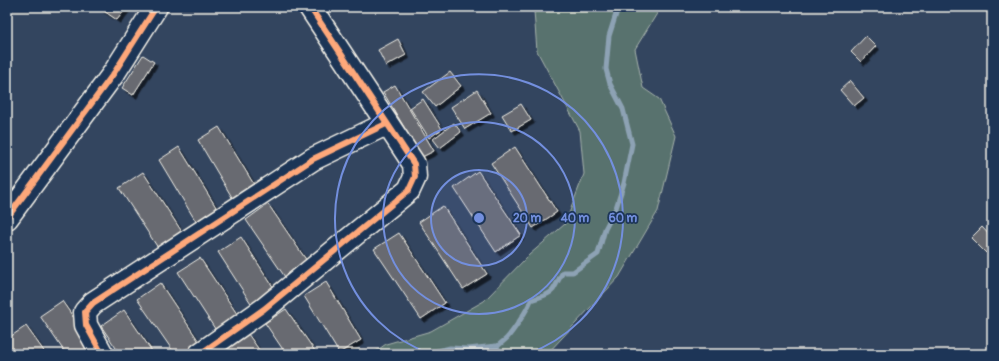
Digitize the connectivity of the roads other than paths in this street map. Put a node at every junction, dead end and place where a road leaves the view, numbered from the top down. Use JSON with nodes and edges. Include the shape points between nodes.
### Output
{"nodes":[{"id":1,"x":156,"y":7,"type":"edge"},
{"id":2,"x":310,"y":7,"type":"edge"},
{"id":3,"x":386,"y":124,"type":"junction"},
{"id":4,"x":7,"y":218,"type":"edge"},
{"id":5,"x":102,"y":354,"type":"edge"},
{"id":6,"x":200,"y":354,"type":"edge"}],
"edges":[{"from":1,"to":4,"type":"street","via":[[114,73]]},
{"from":2,"to":3,"type":"street"},
{"from":3,"to":5,"type":"street","via":[[312,159],[93,303],[85,312],[86,325]]},
{"from":3,"to":6,"type":"street","via":[[414,164],[415,177],[409,190],[264,309]]}]}
